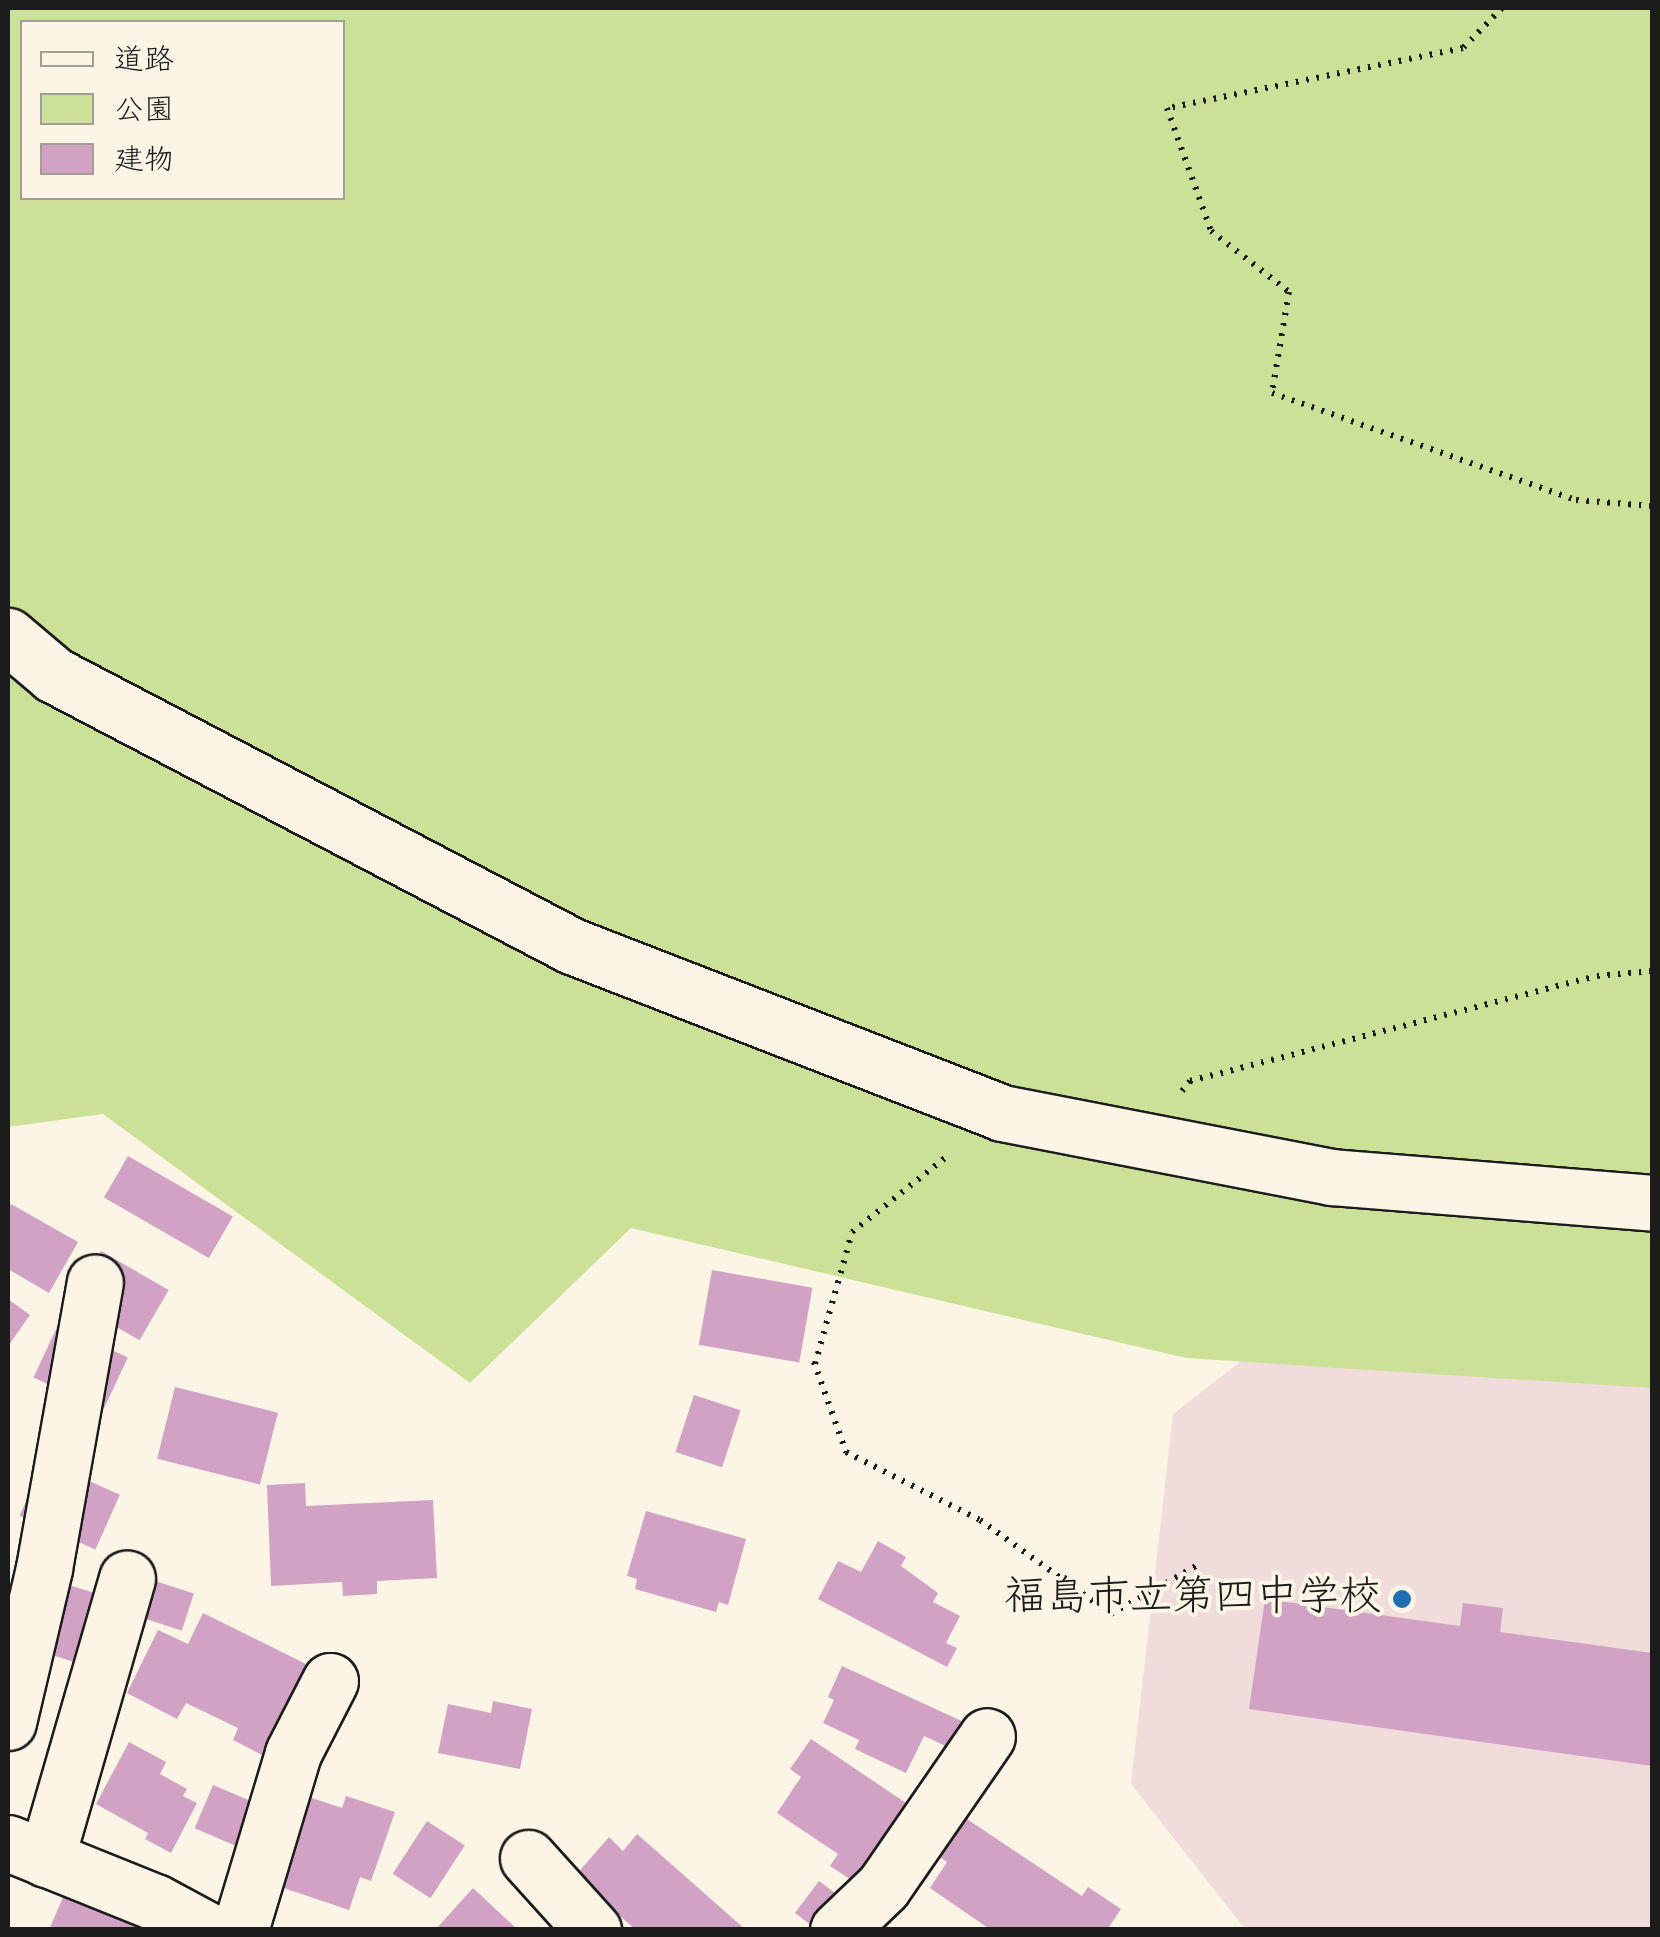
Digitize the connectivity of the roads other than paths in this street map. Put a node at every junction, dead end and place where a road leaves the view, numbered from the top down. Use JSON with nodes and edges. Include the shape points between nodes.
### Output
{"nodes":[{"id":1,"x":8,"y":636,"type":"edge"},
{"id":2,"x":1652,"y":1202,"type":"edge"},
{"id":3,"x":95,"y":1283,"type":"dead end"},
{"id":4,"x":128,"y":1578,"type":"dead end"},
{"id":5,"x":330,"y":1682,"type":"dead end"},
{"id":6,"x":8,"y":1722,"type":"edge"},
{"id":7,"x":987,"y":1736,"type":"dead end"},
{"id":8,"x":27,"y":1851,"type":"edge"},
{"id":9,"x":528,"y":1858,"type":"dead end"},
{"id":10,"x":208,"y":1930,"type":"edge"},
{"id":11,"x":240,"y":1930,"type":"edge"},
{"id":12,"x":592,"y":1930,"type":"edge"},
{"id":13,"x":838,"y":1930,"type":"edge"}],
"edges":[{"from":1,"to":2,"type":"street","via":[[54,675],[572,946],[1002,1113],[1332,1177]]},
{"from":3,"to":6,"type":"street","via":[[44,1568]]},
{"from":4,"to":8,"type":"street"},
{"from":5,"to":11,"type":"street","via":[[293,1753]]},
{"from":7,"to":13,"type":"street","via":[[882,1887]]},
{"from":8,"to":10,"type":"street"},
{"from":9,"to":12,"type":"street"}]}
